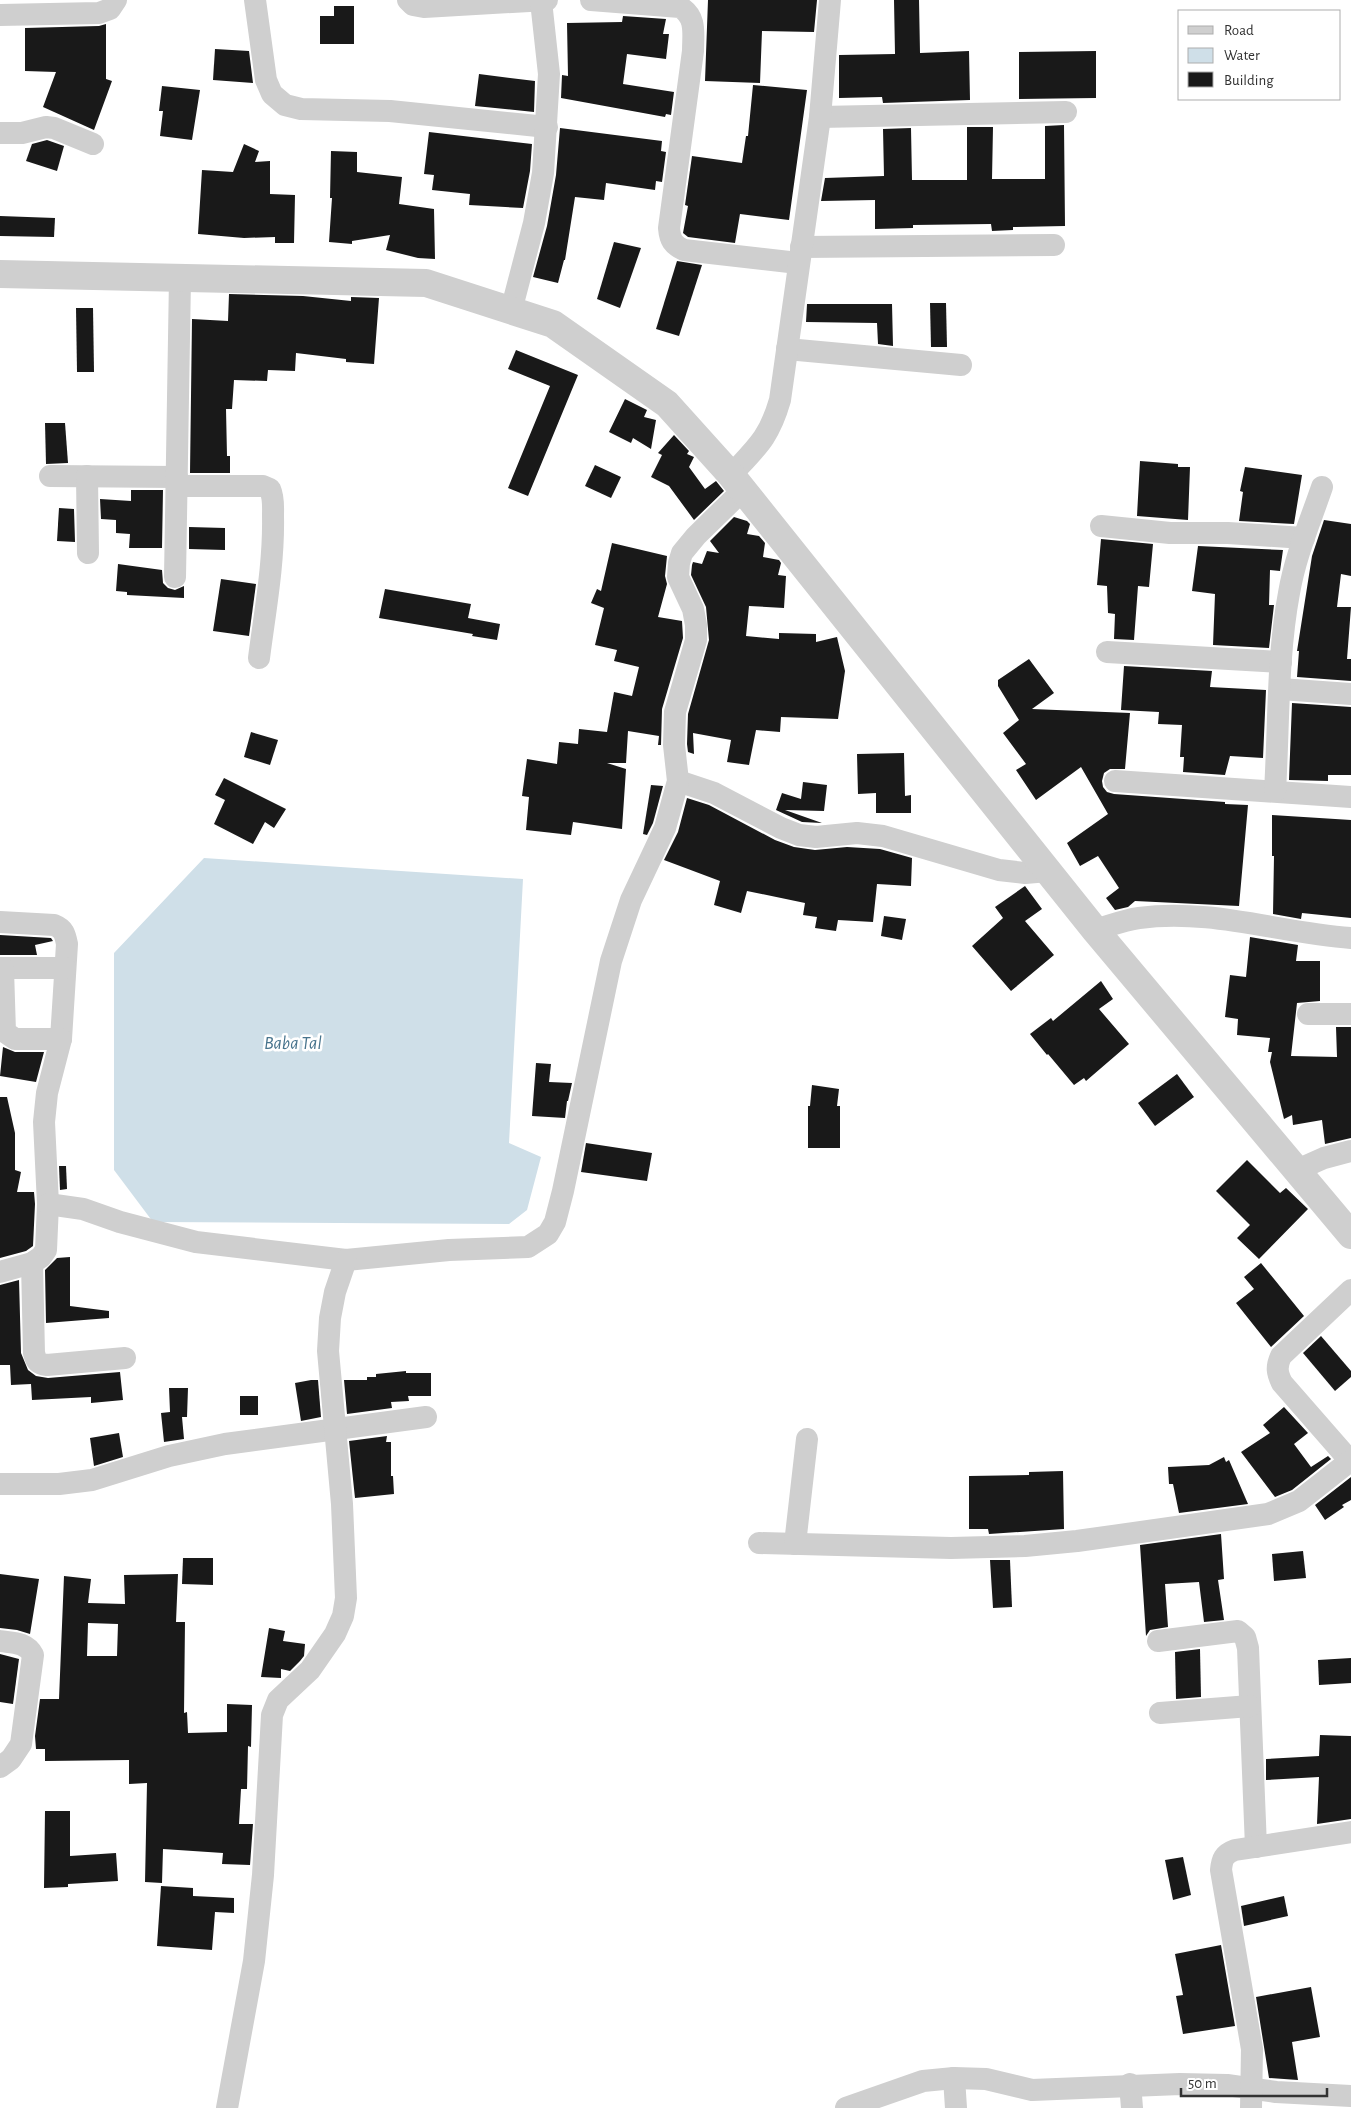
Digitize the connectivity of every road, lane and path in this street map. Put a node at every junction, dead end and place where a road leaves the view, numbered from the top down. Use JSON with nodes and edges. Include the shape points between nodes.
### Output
{"nodes":[{"id":1,"x":1,"y":0,"type":"edge"},
{"id":2,"x":116,"y":0,"type":"edge"},
{"id":3,"x":255,"y":0,"type":"edge"},
{"id":4,"x":408,"y":0,"type":"edge"},
{"id":5,"x":544,"y":0,"type":"edge"},
{"id":6,"x":591,"y":0,"type":"edge"},
{"id":7,"x":830,"y":0,"type":"edge"},
{"id":8,"x":0,"y":15,"type":"edge"},
{"id":9,"x":1066,"y":112,"type":"dead end"},
{"id":10,"x":820,"y":117,"type":"junction"},
{"id":11,"x":547,"y":127,"type":"junction"},
{"id":12,"x":0,"y":133,"type":"edge"},
{"id":13,"x":93,"y":144,"type":"dead end"},
{"id":14,"x":1054,"y":245,"type":"dead end"},
{"id":15,"x":799,"y":255,"type":"junction"},
{"id":16,"x":0,"y":274,"type":"edge"},
{"id":17,"x":180,"y":278,"type":"junction"},
{"id":18,"x":511,"y":311,"type":"junction"},
{"id":19,"x":787,"y":349,"type":"junction"},
{"id":20,"x":961,"y":365,"type":"dead end"},
{"id":21,"x":50,"y":476,"type":"dead end"},
{"id":22,"x":87,"y":476,"type":"junction"},
{"id":23,"x":177,"y":482,"type":"junction"},
{"id":24,"x":737,"y":483,"type":"junction"},
{"id":25,"x":1322,"y":487,"type":"dead end"},
{"id":26,"x":1101,"y":526,"type":"dead end"},
{"id":27,"x":1304,"y":538,"type":"junction"},
{"id":28,"x":88,"y":553,"type":"dead end"},
{"id":29,"x":175,"y":577,"type":"dead end"},
{"id":30,"x":1107,"y":652,"type":"dead end"},
{"id":31,"x":259,"y":658,"type":"dead end"},
{"id":32,"x":1282,"y":662,"type":"junction"},
{"id":33,"x":1280,"y":689,"type":"junction"},
{"id":34,"x":1351,"y":694,"type":"edge"},
{"id":35,"x":678,"y":781,"type":"junction"},
{"id":36,"x":1115,"y":781,"type":"dead end"},
{"id":37,"x":1275,"y":790,"type":"junction"},
{"id":38,"x":1351,"y":797,"type":"edge"},
{"id":39,"x":1048,"y":871,"type":"junction"},
{"id":40,"x":0,"y":922,"type":"edge"},
{"id":41,"x":1095,"y":930,"type":"junction"},
{"id":42,"x":1351,"y":938,"type":"edge"},
{"id":43,"x":65,"y":968,"type":"junction"},
{"id":44,"x":2,"y":969,"type":"edge"},
{"id":45,"x":1308,"y":1014,"type":"dead end"},
{"id":46,"x":1351,"y":1014,"type":"edge"},
{"id":47,"x":2,"y":1025,"type":"edge"},
{"id":48,"x":61,"y":1038,"type":"junction"},
{"id":49,"x":1351,"y":1151,"type":"edge"},
{"id":50,"x":1297,"y":1170,"type":"junction"},
{"id":51,"x":48,"y":1204,"type":"junction"},
{"id":52,"x":1351,"y":1235,"type":"edge"},
{"id":53,"x":346,"y":1260,"type":"junction"},
{"id":54,"x":32,"y":1264,"type":"junction"},
{"id":55,"x":0,"y":1272,"type":"edge"},
{"id":56,"x":1351,"y":1290,"type":"edge"},
{"id":57,"x":125,"y":1358,"type":"dead end"},
{"id":58,"x":426,"y":1417,"type":"dead end"},
{"id":59,"x":336,"y":1430,"type":"junction"},
{"id":60,"x":807,"y":1439,"type":"dead end"},
{"id":61,"x":1350,"y":1462,"type":"edge"},
{"id":62,"x":0,"y":1484,"type":"edge"},
{"id":63,"x":759,"y":1543,"type":"dead end"},
{"id":64,"x":795,"y":1544,"type":"junction"},
{"id":65,"x":0,"y":1641,"type":"edge"},
{"id":66,"x":1158,"y":1641,"type":"dead end"},
{"id":67,"x":1250,"y":1706,"type":"junction"},
{"id":68,"x":1160,"y":1713,"type":"dead end"},
{"id":69,"x":0,"y":1767,"type":"edge"},
{"id":70,"x":1351,"y":1832,"type":"edge"},
{"id":71,"x":1256,"y":1847,"type":"junction"},
{"id":72,"x":954,"y":2078,"type":"junction"},
{"id":73,"x":1130,"y":2084,"type":"junction"},
{"id":74,"x":1351,"y":2096,"type":"edge"},
{"id":75,"x":1251,"y":2098,"type":"edge"},
{"id":76,"x":227,"y":2108,"type":"edge"},
{"id":77,"x":846,"y":2108,"type":"edge"},
{"id":78,"x":956,"y":2108,"type":"edge"},
{"id":79,"x":1132,"y":2108,"type":"edge"}],
"edges":[{"from":1,"to":8,"type":"street"},
{"from":2,"to":8,"type":"street","via":[[110,9],[100,13]]},
{"from":3,"to":11,"type":"street","via":[[266,80],[272,94],[285,105],[301,109],[390,111]]},
{"from":4,"to":5,"type":"street","via":[[413,5],[424,7]]},
{"from":5,"to":11,"type":"street","via":[[549,74]]},
{"from":6,"to":15,"type":"street","via":[[680,7],[689,12],[693,21],[693,51],[669,228],[675,246],[684,250]]},
{"from":7,"to":10,"type":"street"},
{"from":9,"to":10,"type":"street"},
{"from":10,"to":15,"type":"street"},
{"from":11,"to":18,"type":"street","via":[[534,223]]},
{"from":12,"to":13,"type":"street","via":[[22,133],[46,127]]},
{"from":14,"to":15,"type":"street"},
{"from":15,"to":19,"type":"street"},
{"from":16,"to":17,"type":"street"},
{"from":17,"to":18,"type":"street","via":[[426,283]]},
{"from":17,"to":23,"type":"street"},
{"from":18,"to":24,"type":"street","via":[[553,324],[666,404]]},
{"from":19,"to":20,"type":"street"},
{"from":19,"to":24,"type":"street","via":[[773,424]]},
{"from":21,"to":22,"type":"street"},
{"from":22,"to":23,"type":"street"},
{"from":22,"to":28,"type":"street"},
{"from":23,"to":29,"type":"street"},
{"from":23,"to":31,"type":"street","via":[[263,486],[270,490],[273,518],[271,566]]},
{"from":24,"to":35,"type":"street","via":[[678,563],[678,577],[696,625],[696,640],[675,712]]},
{"from":24,"to":39,"type":"street"},
{"from":25,"to":27,"type":"street"},
{"from":26,"to":27,"type":"street","via":[[1170,533]]},
{"from":27,"to":32,"type":"street","via":[[1289,592]]},
{"from":30,"to":32,"type":"street"},
{"from":32,"to":33,"type":"street"},
{"from":33,"to":34,"type":"street"},
{"from":33,"to":37,"type":"street"},
{"from":35,"to":39,"type":"street","via":[[714,793],[799,835],[816,837],[857,833],[883,836],[999,870]]},
{"from":35,"to":53,"type":"street","via":[[665,828],[631,900],[611,961],[563,1191],[555,1222],[548,1234],[528,1247],[449,1250]]},
{"from":36,"to":37,"type":"street"},
{"from":37,"to":38,"type":"street"},
{"from":39,"to":41,"type":"street"},
{"from":40,"to":43,"type":"street","via":[[60,928],[67,944]]},
{"from":41,"to":42,"type":"street","via":[[1138,918],[1178,915]]},
{"from":41,"to":50,"type":"street"},
{"from":43,"to":44,"type":"street"},
{"from":43,"to":48,"type":"street"},
{"from":44,"to":47,"type":"street"},
{"from":45,"to":46,"type":"street"},
{"from":47,"to":48,"type":"street","via":[[5,1032],[15,1038]]},
{"from":48,"to":51,"type":"street","via":[[47,1093],[44,1122]]},
{"from":49,"to":50,"type":"street"},
{"from":50,"to":52,"type":"street"},
{"from":51,"to":53,"type":"street","via":[[83,1209],[196,1242]]},
{"from":51,"to":54,"type":"street","via":[[46,1250]]},
{"from":53,"to":59,"type":"street","via":[[335,1292],[328,1351]]},
{"from":54,"to":55,"type":"street"},
{"from":54,"to":57,"type":"street","via":[[36,1361],[47,1365]]},
{"from":56,"to":61,"type":"street","via":[[1281,1356],[1277,1366],[1282,1383]]},
{"from":58,"to":59,"type":"street"},
{"from":59,"to":62,"type":"street","via":[[225,1444],[169,1456],[92,1480],[59,1484]]},
{"from":59,"to":76,"type":"street","via":[[346,1598],[335,1634],[310,1670],[278,1700],[272,1715],[263,1875],[254,1961]]},
{"from":60,"to":64,"type":"street"},
{"from":61,"to":64,"type":"street","via":[[1299,1501],[1268,1514],[1024,1546],[951,1548]]},
{"from":63,"to":64,"type":"street"},
{"from":65,"to":69,"type":"street","via":[[21,1644],[33,1655],[21,1744],[11,1759]]},
{"from":66,"to":67,"type":"street","via":[[1238,1631],[1245,1637],[1248,1648]]},
{"from":67,"to":68,"type":"street"},
{"from":67,"to":71,"type":"street"},
{"from":70,"to":71,"type":"street"},
{"from":71,"to":75,"type":"street","via":[[1227,1853],[1220,1870],[1252,2049]]},
{"from":72,"to":73,"type":"street","via":[[986,2079],[1032,2090]]},
{"from":72,"to":77,"type":"street","via":[[924,2080]]},
{"from":72,"to":78,"type":"street"},
{"from":73,"to":75,"type":"street","via":[[1227,2085]]},
{"from":73,"to":79,"type":"street"},
{"from":74,"to":75,"type":"street","via":[[1276,2092]]}]}
